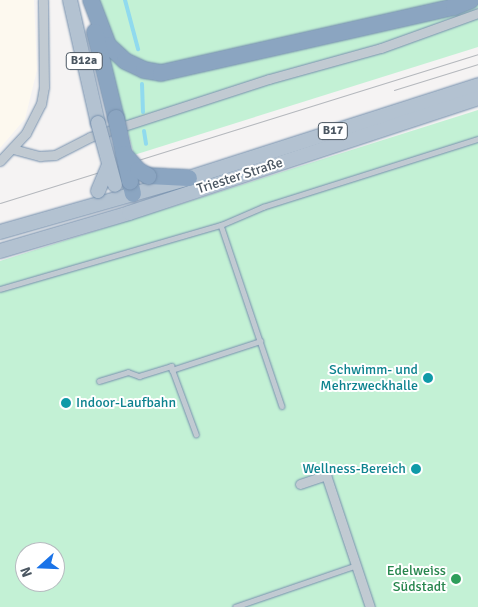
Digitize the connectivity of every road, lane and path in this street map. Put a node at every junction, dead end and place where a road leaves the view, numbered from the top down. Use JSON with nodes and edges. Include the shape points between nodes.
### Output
{"nodes":[{"id":1,"x":43,"y":0,"type":"edge"},
{"id":2,"x":70,"y":0,"type":"edge"},
{"id":3,"x":90,"y":0,"type":"edge"},
{"id":4,"x":476,"y":11,"type":"edge"},
{"id":5,"x":478,"y":85,"type":"edge"},
{"id":6,"x":478,"y":98,"type":"edge"},
{"id":7,"x":478,"y":139,"type":"edge"},
{"id":8,"x":13,"y":149,"type":"junction"},
{"id":9,"x":123,"y":153,"type":"junction"},
{"id":10,"x":0,"y":161,"type":"edge"},
{"id":11,"x":108,"y":167,"type":"junction"},
{"id":12,"x":189,"y":178,"type":"junction"},
{"id":13,"x":124,"y":189,"type":"junction"},
{"id":14,"x":78,"y":208,"type":"junction"},
{"id":15,"x":129,"y":213,"type":"junction"},
{"id":16,"x":221,"y":225,"type":"junction"},
{"id":17,"x":0,"y":232,"type":"edge"},
{"id":18,"x":0,"y":251,"type":"edge"},
{"id":19,"x":0,"y":289,"type":"edge"},
{"id":20,"x":260,"y":341,"type":"junction"},
{"id":21,"x":172,"y":370,"type":"junction"},
{"id":22,"x":100,"y":381,"type":"dead end"},
{"id":23,"x":282,"y":406,"type":"dead end"},
{"id":24,"x":196,"y":435,"type":"dead end"},
{"id":25,"x":300,"y":484,"type":"dead end"},
{"id":26,"x":357,"y":564,"type":"junction"},
{"id":27,"x":235,"y":607,"type":"edge"},
{"id":28,"x":370,"y":607,"type":"edge"}],
"edges":[{"from":1,"to":8,"type":"street","via":[[44,87],[34,120]]},
{"from":2,"to":11,"type":"main road","number":"B12a","bridge":true},
{"from":3,"to":4,"type":"highway","via":[[108,45],[125,61],[144,70],[161,73],[435,11]]},
{"from":3,"to":9,"type":"highway","bridge":true},
{"from":4,"to":8,"type":"street","via":[[381,48],[269,78],[90,138],[55,155],[40,156]]},
{"from":5,"to":12,"type":"main road","name":"Triester Straße","number":"B17"},
{"from":6,"to":15,"type":"main road","name":"Triester Straße","number":"B17"},
{"from":7,"to":16,"type":"lane","via":[[263,207]]},
{"from":8,"to":10,"type":"street"},
{"from":9,"to":12,"type":"highway","bridge":true,"via":[[148,176]]},
{"from":9,"to":13,"type":"highway","bridge":true},
{"from":11,"to":13,"type":"main road","number":"B12a","bridge":true},
{"from":11,"to":14,"type":"main road","bridge":true,"via":[[98,191]]},
{"from":12,"to":13,"type":"main road","name":"Triester Straße","number":"B17"},
{"from":13,"to":14,"type":"main road","name":"Triester Straße","number":"B17"},
{"from":13,"to":15,"type":"main road"},
{"from":14,"to":17,"type":"main road","name":"Triester Straße","number":"B17"},
{"from":15,"to":18,"type":"main road","name":"Triester Straße","number":"B17"},
{"from":16,"to":19,"type":"lane"},
{"from":16,"to":20,"type":"lane"},
{"from":20,"to":21,"type":"lane"},
{"from":20,"to":23,"type":"lane"},
{"from":21,"to":22,"type":"lane","via":[[171,366],[139,376],[128,372]]},
{"from":21,"to":24,"type":"lane"},
{"from":25,"to":26,"type":"street","via":[[326,475]]},
{"from":26,"to":27,"type":"lane"},
{"from":26,"to":28,"type":"street"}]}
